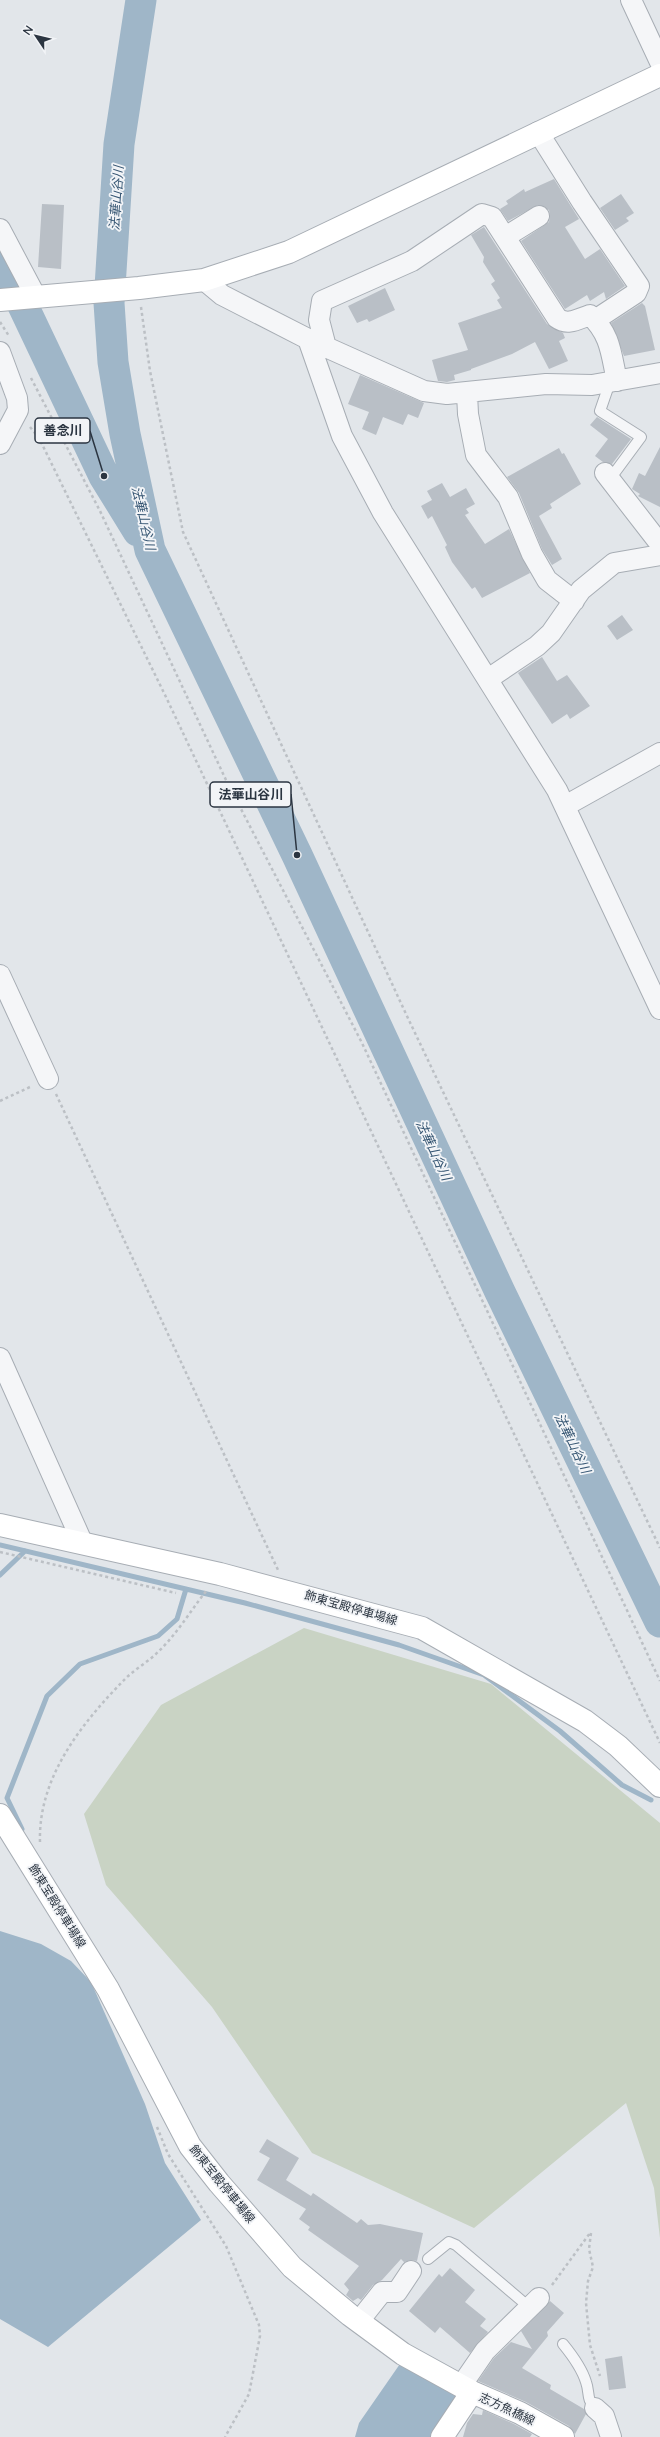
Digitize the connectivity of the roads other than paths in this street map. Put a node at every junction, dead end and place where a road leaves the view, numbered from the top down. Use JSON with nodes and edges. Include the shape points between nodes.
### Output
{"nodes":[{"id":1,"x":631,"y":0,"type":"edge"},
{"id":2,"x":660,"y":62,"type":"edge"},
{"id":3,"x":660,"y":75,"type":"edge"},
{"id":4,"x":538,"y":132,"type":"junction"},
{"id":5,"x":539,"y":216,"type":"dead end"},
{"id":6,"x":0,"y":229,"type":"edge"},
{"id":7,"x":505,"y":237,"type":"junction"},
{"id":8,"x":204,"y":280,"type":"junction"},
{"id":9,"x":33,"y":297,"type":"junction"},
{"id":10,"x":0,"y":300,"type":"edge"},
{"id":11,"x":595,"y":320,"type":"junction"},
{"id":12,"x":317,"y":343,"type":"junction"},
{"id":13,"x":6,"y":346,"type":"edge"},
{"id":14,"x":660,"y":373,"type":"edge"},
{"id":15,"x":614,"y":381,"type":"junction"},
{"id":16,"x":467,"y":393,"type":"junction"},
{"id":17,"x":0,"y":444,"type":"edge"},
{"id":18,"x":607,"y":476,"type":"joint"},
{"id":19,"x":660,"y":544,"type":"edge"},
{"id":20,"x":660,"y":555,"type":"edge"},
{"id":21,"x":574,"y":601,"type":"junction"},
{"id":22,"x":488,"y":679,"type":"junction"},
{"id":23,"x":660,"y":753,"type":"edge"},
{"id":24,"x":564,"y":806,"type":"junction"},
{"id":25,"x":0,"y":975,"type":"edge"},
{"id":26,"x":660,"y":1009,"type":"edge"},
{"id":27,"x":48,"y":1079,"type":"road end"},
{"id":28,"x":0,"y":1358,"type":"edge"},
{"id":29,"x":0,"y":1525,"type":"edge"},
{"id":30,"x":83,"y":1544,"type":"junction"},
{"id":31,"x":660,"y":1786,"type":"edge"},
{"id":32,"x":0,"y":1815,"type":"edge"},
{"id":33,"x":428,"y":2259,"type":"dead end"},
{"id":34,"x":411,"y":2271,"type":"dead end"},
{"id":35,"x":534,"y":2302,"type":"joint"},
{"id":36,"x":358,"y":2321,"type":"junction"},
{"id":37,"x":563,"y":2344,"type":"dead end"},
{"id":38,"x":467,"y":2389,"type":"junction"},
{"id":39,"x":595,"y":2408,"type":"joint"},
{"id":40,"x":442,"y":2437,"type":"edge"},
{"id":41,"x":563,"y":2437,"type":"edge"},
{"id":42,"x":611,"y":2437,"type":"edge"}],
"edges":[{"from":1,"to":2,"type":"street"},
{"from":3,"to":4,"type":"main road"},
{"from":4,"to":8,"type":"main road","via":[[289,252]]},
{"from":4,"to":11,"type":"street","via":[[639,286],[636,293]]},
{"from":5,"to":7,"type":"street"},
{"from":6,"to":9,"type":"street"},
{"from":7,"to":11,"type":"street","via":[[557,318],[563,322],[571,322],[590,315]]},
{"from":7,"to":12,"type":"street","via":[[492,217],[482,214],[412,261],[322,301]]},
{"from":8,"to":9,"type":"main road"},
{"from":8,"to":12,"type":"street","via":[[222,295]]},
{"from":9,"to":10,"type":"main road"},
{"from":11,"to":15,"type":"street","via":[[608,337]]},
{"from":12,"to":16,"type":"street","via":[[424,391]]},
{"from":12,"to":22,"type":"street","via":[[346,443],[383,513]]},
{"from":13,"to":17,"type":"street","via":[[18,410]]},
{"from":14,"to":15,"type":"street"},
{"from":15,"to":16,"type":"street","via":[[592,385],[546,384]]},
{"from":15,"to":18,"type":"lane","via":[[600,411],[641,437]]},
{"from":16,"to":21,"type":"street","via":[[468,414],[476,454],[508,497],[532,554],[547,580]]},
{"from":18,"to":19,"type":"street"},
{"from":20,"to":21,"type":"street","via":[[614,563],[581,590]]},
{"from":21,"to":22,"type":"street","via":[[546,637]]},
{"from":22,"to":24,"type":"street"},
{"from":23,"to":24,"type":"street"},
{"from":24,"to":26,"type":"street"},
{"from":25,"to":27,"type":"street"},
{"from":28,"to":30,"type":"street"},
{"from":29,"to":30,"type":"main road","name":"飾東宝殿停車場線"},
{"from":30,"to":31,"type":"main road","name":"飾東宝殿停車場線","via":[[287,1590],[422,1628],[585,1721],[618,1746]]},
{"from":32,"to":36,"type":"main road","name":"飾東宝殿停車場線","via":[[108,1989],[190,2146],[292,2267]]},
{"from":33,"to":35,"type":"lane","via":[[449,2242]]},
{"from":34,"to":36,"type":"street","via":[[397,2292],[382,2292]]},
{"from":35,"to":38,"type":"street","via":[[485,2352]]},
{"from":36,"to":38,"type":"main road","name":"飾東宝殿停車場線","via":[[403,2354]]},
{"from":37,"to":39,"type":"lane","via":[[583,2374],[587,2383],[589,2402]]},
{"from":38,"to":40,"type":"main road"},
{"from":38,"to":41,"type":"main road","name":"志方魚橋線","via":[[520,2413]]},
{"from":39,"to":42,"type":"street","via":[[604,2416]]}]}
